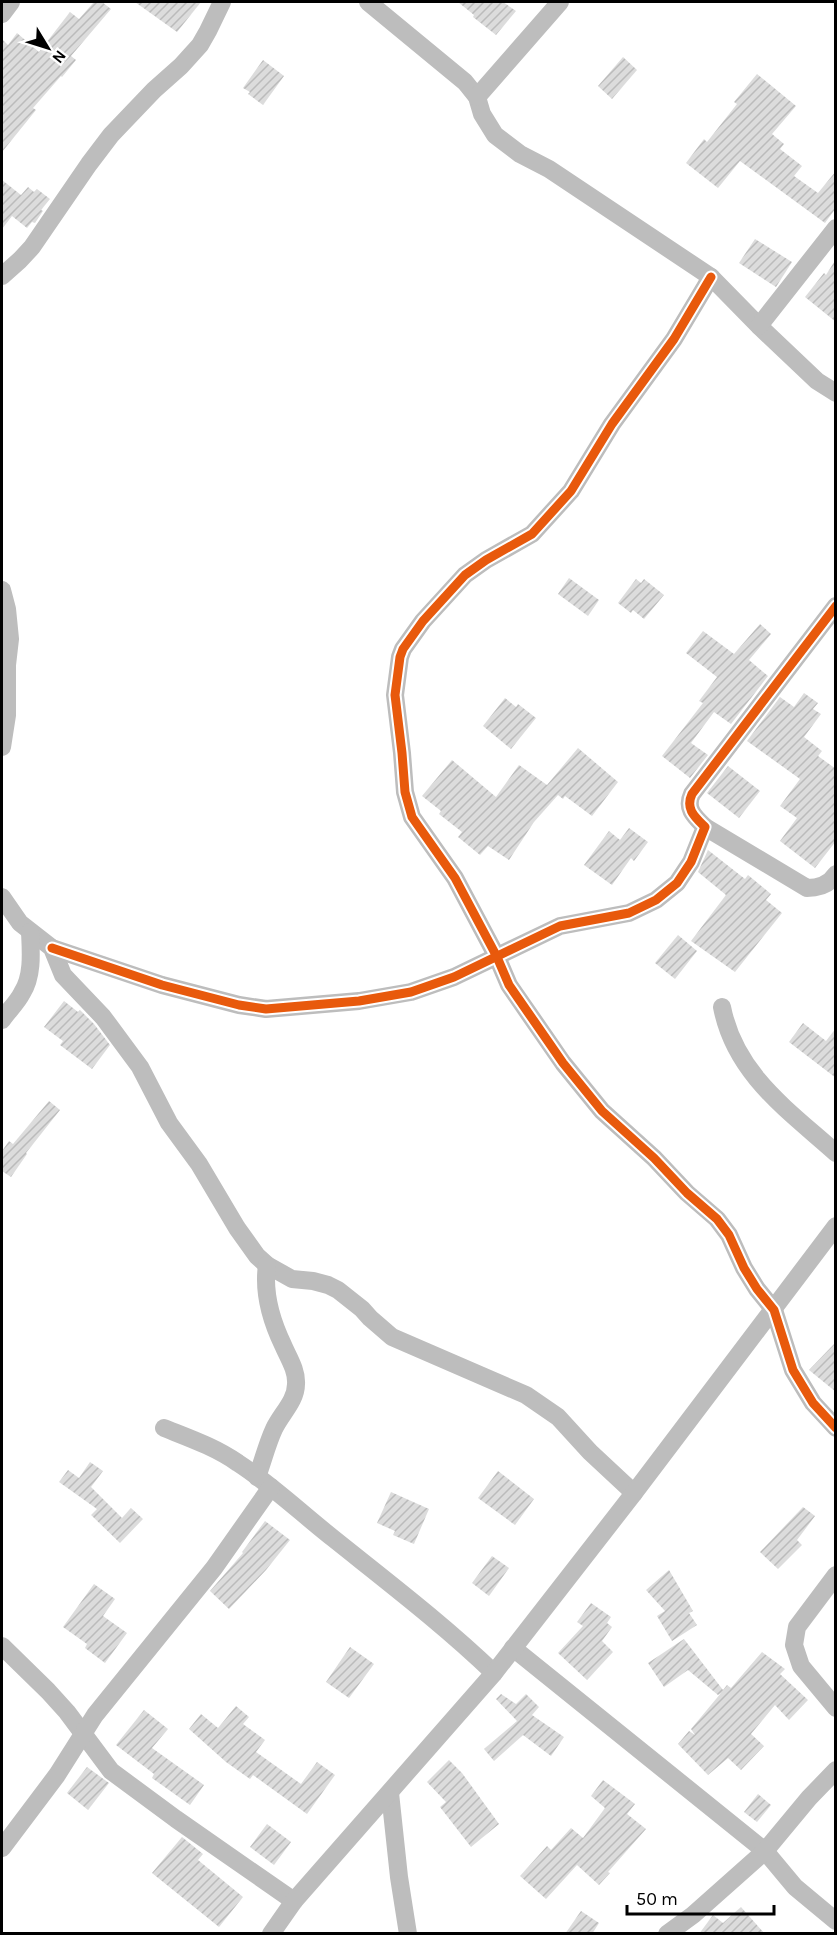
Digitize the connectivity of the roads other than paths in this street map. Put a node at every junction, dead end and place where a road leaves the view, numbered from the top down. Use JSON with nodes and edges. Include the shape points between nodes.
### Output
{"nodes":[{"id":1,"x":11,"y":2,"type":"edge"},
{"id":2,"x":222,"y":2,"type":"edge"},
{"id":3,"x":368,"y":2,"type":"edge"},
{"id":4,"x":560,"y":2,"type":"edge"},
{"id":5,"x":2,"y":14,"type":"edge"},
{"id":6,"x":477,"y":97,"type":"junction"},
{"id":7,"x":836,"y":228,"type":"edge"},
{"id":8,"x":2,"y":276,"type":"edge"},
{"id":9,"x":711,"y":277,"type":"junction"},
{"id":10,"x":759,"y":326,"type":"junction"},
{"id":11,"x":836,"y":393,"type":"edge"},
{"id":12,"x":2,"y":590,"type":"edge"},
{"id":13,"x":836,"y":606,"type":"edge"},
{"id":14,"x":2,"y":747,"type":"edge"},
{"id":15,"x":705,"y":827,"type":"junction"},
{"id":16,"x":836,"y":874,"type":"edge"},
{"id":17,"x":5,"y":905,"type":"edge"},
{"id":18,"x":30,"y":932,"type":"junction"},
{"id":19,"x":52,"y":948,"type":"junction"},
{"id":20,"x":497,"y":957,"type":"junction"},
{"id":21,"x":722,"y":1007,"type":"dead end"},
{"id":22,"x":2,"y":1020,"type":"edge"},
{"id":23,"x":836,"y":1154,"type":"edge"},
{"id":24,"x":836,"y":1226,"type":"edge"},
{"id":25,"x":267,"y":1265,"type":"junction"},
{"id":26,"x":774,"y":1310,"type":"junction"},
{"id":27,"x":164,"y":1428,"type":"dead end"},
{"id":28,"x":836,"y":1428,"type":"edge"},
{"id":29,"x":264,"y":1482,"type":"junction"},
{"id":30,"x":634,"y":1493,"type":"junction"},
{"id":31,"x":836,"y":1575,"type":"edge"},
{"id":32,"x":2,"y":1646,"type":"edge"},
{"id":33,"x":513,"y":1648,"type":"junction"},
{"id":34,"x":494,"y":1673,"type":"junction"},
{"id":35,"x":836,"y":1708,"type":"edge"},
{"id":36,"x":82,"y":1733,"type":"junction"},
{"id":37,"x":836,"y":1770,"type":"edge"},
{"id":38,"x":390,"y":1793,"type":"junction"},
{"id":39,"x":2,"y":1848,"type":"edge"},
{"id":40,"x":765,"y":1851,"type":"junction"},
{"id":41,"x":294,"y":1901,"type":"junction"},
{"id":42,"x":836,"y":1921,"type":"edge"},
{"id":43,"x":279,"y":1930,"type":"edge"},
{"id":44,"x":408,"y":1934,"type":"edge"},
{"id":45,"x":667,"y":1934,"type":"edge"}],
"edges":[{"from":1,"to":5,"type":"street"},
{"from":2,"to":8,"type":"street","via":[[200,45],[111,135],[32,247]]},
{"from":3,"to":6,"type":"street","via":[[465,82]]},
{"from":4,"to":6,"type":"street"},
{"from":6,"to":9,"type":"street","via":[[495,135]]},
{"from":7,"to":10,"type":"street"},
{"from":9,"to":10,"type":"street"},
{"from":9,"to":20,"type":"street","via":[[571,491],[532,534],[465,575],[423,621],[400,657],[395,695],[409,811],[455,878]]},
{"from":10,"to":11,"type":"street","via":[[817,381]]},
{"from":12,"to":14,"type":"street","via":[[10,639]]},
{"from":13,"to":15,"type":"street","via":[[692,794],[689,806]]},
{"from":15,"to":16,"type":"street","via":[[807,888],[827,884]]},
{"from":15,"to":20,"type":"street","via":[[691,862],[676,884],[656,900],[629,913],[560,926]]},
{"from":17,"to":18,"type":"street"},
{"from":18,"to":19,"type":"street"},
{"from":18,"to":22,"type":"street","via":[[27,985]]},
{"from":19,"to":20,"type":"street","via":[[168,987],[266,1009],[411,992]]},
{"from":19,"to":25,"type":"street","via":[[63,975],[103,1017],[140,1067],[170,1123],[237,1228]]},
{"from":20,"to":26,"type":"street","via":[[509,985],[563,1063],[602,1111],[729,1234],[757,1290]]},
{"from":21,"to":23,"type":"street","via":[[735,1048],[758,1082]]},
{"from":24,"to":26,"type":"street"},
{"from":25,"to":29,"type":"street","via":[[268,1305],[292,1364],[296,1385],[295,1394],[274,1429]]},
{"from":25,"to":30,"type":"street","via":[[292,1279],[328,1285],[355,1303],[392,1337],[542,1404]]},
{"from":26,"to":28,"type":"street","via":[[793,1370],[813,1403]]},
{"from":26,"to":30,"type":"street"},
{"from":27,"to":29,"type":"street","via":[[213,1449]]},
{"from":29,"to":34,"type":"street","via":[[436,1619]]},
{"from":29,"to":36,"type":"street","via":[[214,1568]]},
{"from":30,"to":33,"type":"street"},
{"from":31,"to":35,"type":"street","via":[[796,1627],[794,1645],[801,1666]]},
{"from":32,"to":36,"type":"street","via":[[48,1691]]},
{"from":33,"to":34,"type":"street"},
{"from":33,"to":40,"type":"street"},
{"from":34,"to":38,"type":"street"},
{"from":36,"to":39,"type":"street","via":[[57,1775]]},
{"from":36,"to":41,"type":"street","via":[[111,1770]]},
{"from":37,"to":40,"type":"street"},
{"from":38,"to":41,"type":"street"},
{"from":38,"to":44,"type":"street"},
{"from":40,"to":42,"type":"street","via":[[795,1887]]},
{"from":40,"to":45,"type":"street"},
{"from":41,"to":43,"type":"street"}]}
